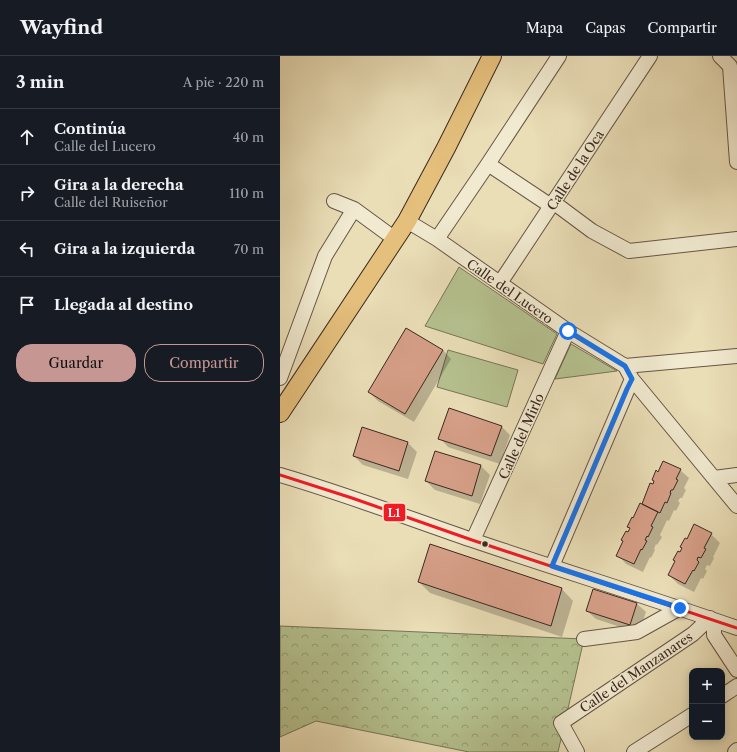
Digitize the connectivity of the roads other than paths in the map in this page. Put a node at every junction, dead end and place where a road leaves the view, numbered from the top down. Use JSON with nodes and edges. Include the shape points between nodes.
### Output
{"nodes":[{"id":1,"x":492,"y":56,"type":"edge"},
{"id":2,"x":559,"y":56,"type":"edge"},
{"id":3,"x":650,"y":56,"type":"edge"},
{"id":4,"x":720,"y":56,"type":"edge"},
{"id":5,"x":737,"y":162,"type":"edge"},
{"id":6,"x":488,"y":164,"type":"junction"},
{"id":7,"x":334,"y":201,"type":"dead end"},
{"id":8,"x":552,"y":204,"type":"junction"},
{"id":9,"x":354,"y":209,"type":"junction"},
{"id":10,"x":407,"y":221,"type":"junction"},
{"id":11,"x":395,"y":239,"type":"junction"},
{"id":12,"x":437,"y":239,"type":"junction"},
{"id":13,"x":737,"y":239,"type":"edge"},
{"id":14,"x":500,"y":284,"type":"junction"},
{"id":15,"x":568,"y":331,"type":"junction"},
{"id":16,"x":737,"y":356,"type":"edge"},
{"id":17,"x":625,"y":366,"type":"junction"},
{"id":18,"x":280,"y":378,"type":"edge"},
{"id":19,"x":632,"y":379,"type":"junction"},
{"id":20,"x":280,"y":414,"type":"edge"},
{"id":21,"x":282,"y":474,"type":"edge"},
{"id":22,"x":737,"y":475,"type":"edge"},
{"id":23,"x":714,"y":478,"type":"junction"},
{"id":24,"x":737,"y":506,"type":"edge"},
{"id":25,"x":473,"y":540,"type":"junction"},
{"id":26,"x":552,"y":566,"type":"junction"},
{"id":27,"x":680,"y":608,"type":"junction"},
{"id":28,"x":712,"y":619,"type":"junction"},
{"id":29,"x":737,"y":628,"type":"edge"},
{"id":30,"x":584,"y":639,"type":"dead end"},
{"id":31,"x":737,"y":670,"type":"edge"},
{"id":32,"x":737,"y":686,"type":"edge"},
{"id":33,"x":725,"y":694,"type":"edge"},
{"id":34,"x":689,"y":717,"type":"edge"},
{"id":35,"x":576,"y":752,"type":"edge"},
{"id":36,"x":634,"y":752,"type":"edge"}],
"edges":[{"from":1,"to":10,"type":"main road"},
{"from":2,"to":6,"type":"street"},
{"from":3,"to":8,"type":"street","name":"Calle de la Oca"},
{"from":4,"to":5,"type":"street","via":[[730,66]]},
{"from":6,"to":8,"type":"street"},
{"from":6,"to":12,"type":"street"},
{"from":7,"to":9,"type":"street"},
{"from":8,"to":13,"type":"street","via":[[592,231],[629,250]]},
{"from":8,"to":14,"type":"street","name":"Calle de la Oca"},
{"from":9,"to":11,"type":"street"},
{"from":9,"to":18,"type":"street","via":[[325,256]]},
{"from":10,"to":11,"type":"main road"},
{"from":10,"to":12,"type":"street","name":"Calle del Lucero"},
{"from":11,"to":20,"type":"main road"},
{"from":12,"to":14,"type":"street","name":"Calle del Lucero"},
{"from":14,"to":15,"type":"street","name":"Calle del Lucero"},
{"from":15,"to":17,"type":"street","name":"Calle del Lucero"},
{"from":15,"to":25,"type":"street","name":"Calle del Mirlo"},
{"from":16,"to":17,"type":"street"},
{"from":17,"to":19,"type":"street"},
{"from":19,"to":23,"type":"street"},
{"from":19,"to":26,"type":"street"},
{"from":21,"to":25,"type":"street"},
{"from":22,"to":23,"type":"street"},
{"from":23,"to":24,"type":"street"},
{"from":25,"to":26,"type":"street"},
{"from":26,"to":27,"type":"street"},
{"from":27,"to":28,"type":"street"},
{"from":27,"to":30,"type":"street","via":[[636,632]]},
{"from":28,"to":29,"type":"street"},
{"from":28,"to":31,"type":"street","via":[[714,635]]},
{"from":28,"to":35,"type":"street","name":"Calle del Manzanares","via":[[561,723]]},
{"from":32,"to":33,"type":"street"},
{"from":34,"to":36,"type":"street"}]}
